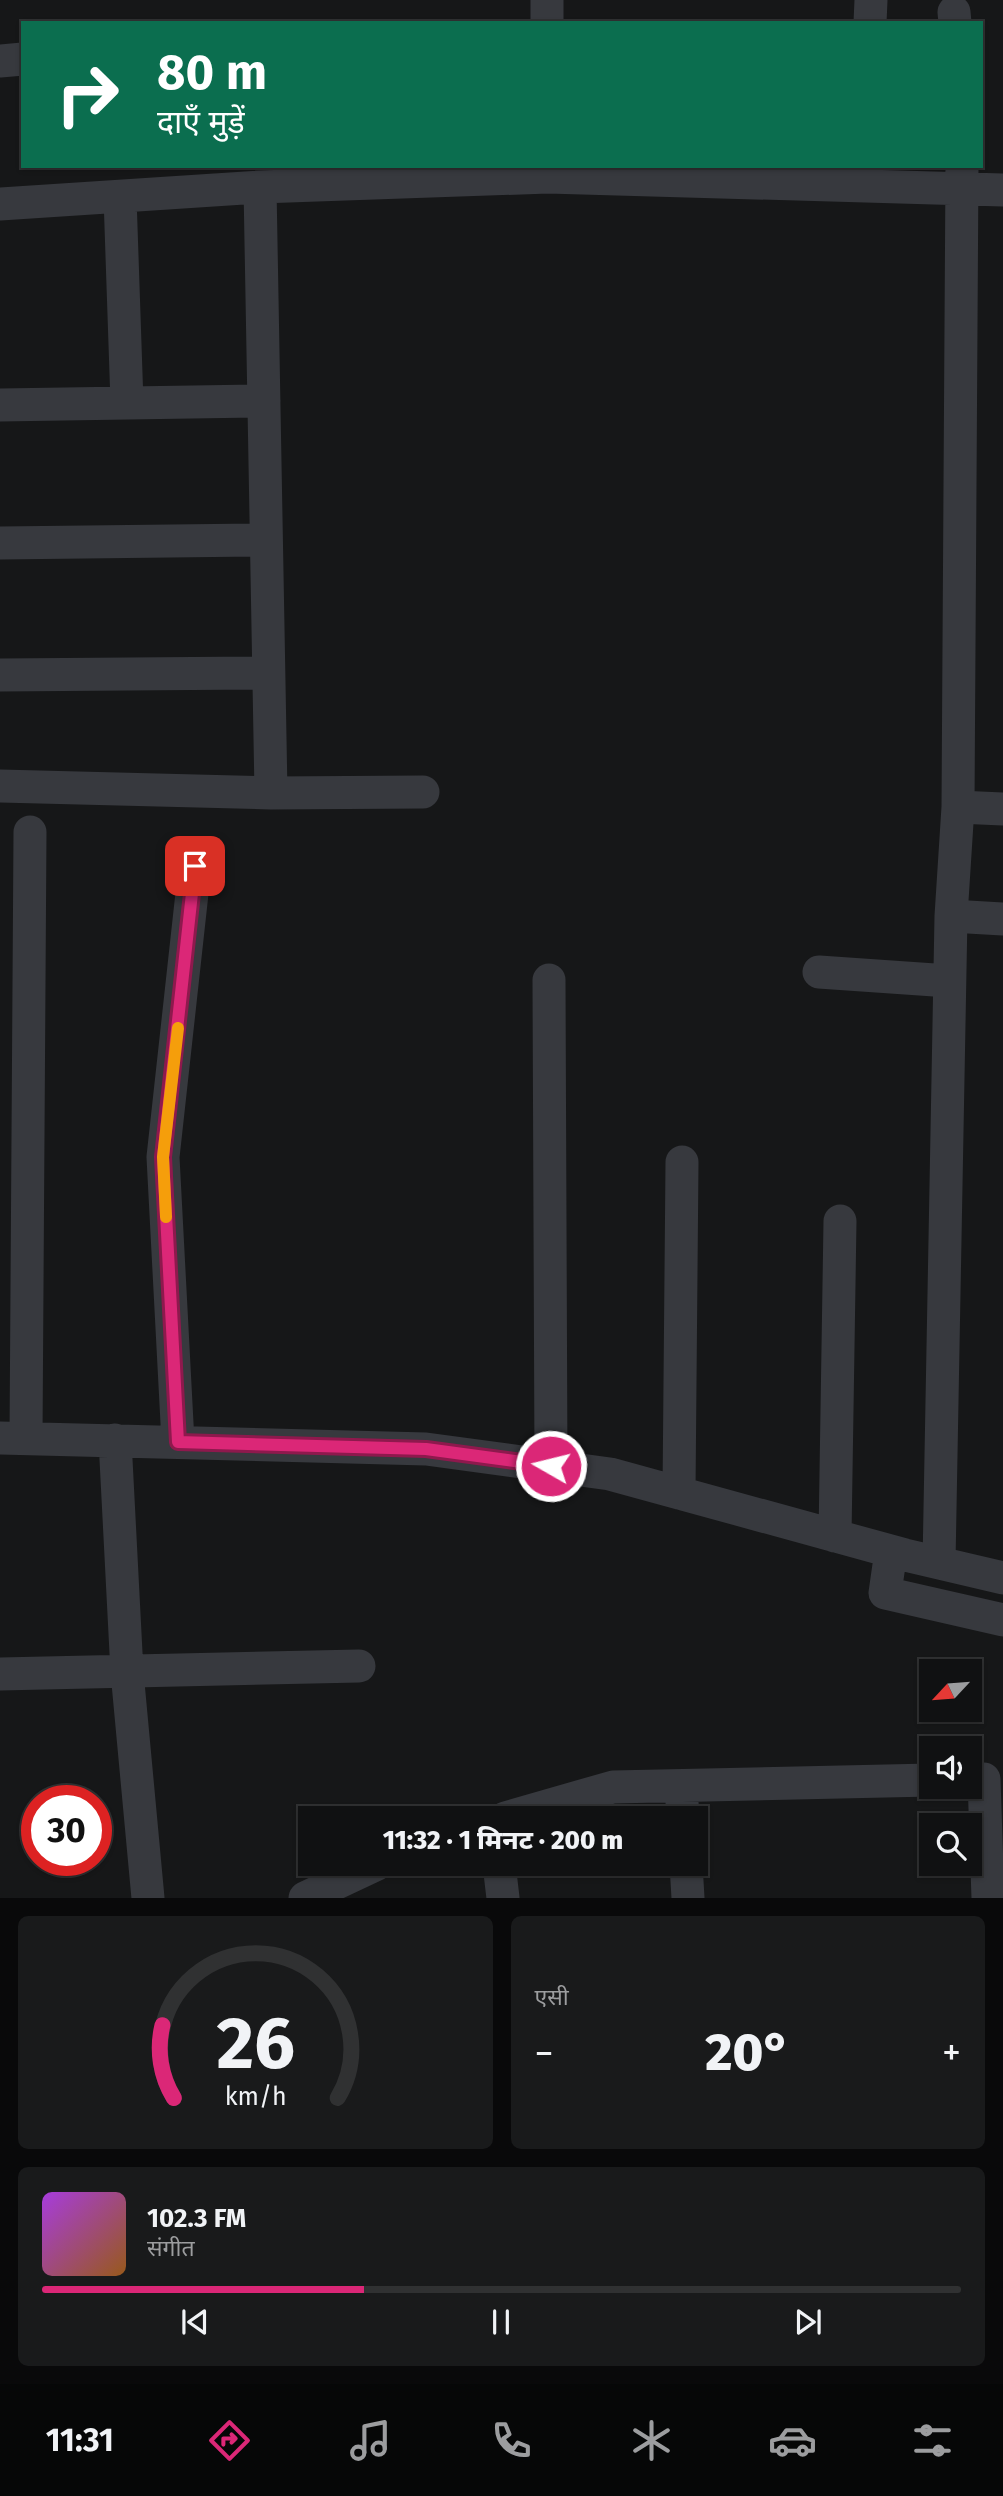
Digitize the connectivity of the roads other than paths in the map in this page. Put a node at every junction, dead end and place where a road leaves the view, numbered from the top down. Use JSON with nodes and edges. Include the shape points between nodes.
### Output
{"nodes":[{"id":1,"x":547,"y":0,"type":"edge"},
{"id":2,"x":871,"y":0,"type":"edge"},
{"id":3,"x":547,"y":21,"type":"edge"},
{"id":4,"x":870,"y":21,"type":"edge"},
{"id":5,"x":21,"y":59,"type":"edge"},
{"id":6,"x":0,"y":61,"type":"edge"},
{"id":7,"x":548,"y":171,"type":"edge"},
{"id":8,"x":963,"y":177,"type":"edge"},
{"id":9,"x":260,"y":187,"type":"junction"},
{"id":10,"x":1003,"y":190,"type":"edge"},
{"id":11,"x":120,"y":197,"type":"junction"},
{"id":12,"x":0,"y":204,"type":"edge"},
{"id":13,"x":264,"y":401,"type":"junction"},
{"id":14,"x":127,"y":403,"type":"junction"},
{"id":15,"x":0,"y":405,"type":"edge"},
{"id":16,"x":266,"y":540,"type":"junction"},
{"id":17,"x":0,"y":543,"type":"edge"},
{"id":18,"x":268,"y":673,"type":"junction"},
{"id":19,"x":0,"y":675,"type":"edge"},
{"id":20,"x":0,"y":786,"type":"edge"},
{"id":21,"x":424,"y":792,"type":"dead end"},
{"id":22,"x":271,"y":793,"type":"junction"},
{"id":23,"x":958,"y":807,"type":"junction"},
{"id":24,"x":1003,"y":809,"type":"edge"},
{"id":25,"x":30,"y":832,"type":"dead end"},
{"id":26,"x":195,"y":866,"type":"dead end"},
{"id":27,"x":951,"y":916,"type":"junction"},
{"id":28,"x":1003,"y":919,"type":"edge"},
{"id":29,"x":819,"y":972,"type":"dead end"},
{"id":30,"x":548,"y":980,"type":"dead end"},
{"id":31,"x":949,"y":981,"type":"junction"},
{"id":32,"x":681,"y":1162,"type":"dead end"},
{"id":33,"x":840,"y":1221,"type":"dead end"},
{"id":34,"x":13,"y":1438,"type":"edge"},
{"id":35,"x":115,"y":1440,"type":"junction"},
{"id":36,"x":178,"y":1442,"type":"junction"},
{"id":37,"x":551,"y":1466,"type":"junction"},
{"id":38,"x":679,"y":1493,"type":"junction"},
{"id":39,"x":835,"y":1536,"type":"junction"},
{"id":40,"x":891,"y":1551,"type":"junction"},
{"id":41,"x":939,"y":1563,"type":"junction"},
{"id":42,"x":1003,"y":1578,"type":"edge"},
{"id":43,"x":1003,"y":1620,"type":"edge"},
{"id":44,"x":359,"y":1667,"type":"dead end"},
{"id":45,"x":127,"y":1672,"type":"junction"},
{"id":46,"x":0,"y":1674,"type":"edge"},
{"id":47,"x":985,"y":1779,"type":"edge"},
{"id":48,"x":919,"y":1780,"type":"edge"},
{"id":49,"x":681,"y":1786,"type":"junction"},
{"id":50,"x":547,"y":1806,"type":"edge"},
{"id":51,"x":682,"y":1806,"type":"edge"},
{"id":52,"x":352,"y":1876,"type":"edge"},
{"id":53,"x":500,"y":1876,"type":"edge"},
{"id":54,"x":687,"y":1876,"type":"edge"},
{"id":55,"x":148,"y":1898,"type":"edge"},
{"id":56,"x":305,"y":1898,"type":"edge"},
{"id":57,"x":503,"y":1898,"type":"edge"},
{"id":58,"x":688,"y":1898,"type":"edge"},
{"id":59,"x":988,"y":1898,"type":"edge"}],
"edges":[{"from":1,"to":3,"type":"street"},
{"from":2,"to":4,"type":"street"},
{"from":5,"to":6,"type":"street"},
{"from":7,"to":8,"type":"street"},
{"from":7,"to":9,"type":"street"},
{"from":8,"to":10,"type":"street"},
{"from":8,"to":23,"type":"street"},
{"from":9,"to":11,"type":"street"},
{"from":9,"to":13,"type":"street"},
{"from":11,"to":12,"type":"street"},
{"from":11,"to":14,"type":"street"},
{"from":13,"to":14,"type":"street"},
{"from":13,"to":16,"type":"street"},
{"from":14,"to":15,"type":"street"},
{"from":16,"to":17,"type":"street"},
{"from":16,"to":18,"type":"street"},
{"from":18,"to":19,"type":"street"},
{"from":18,"to":22,"type":"street"},
{"from":20,"to":22,"type":"street"},
{"from":21,"to":22,"type":"street"},
{"from":23,"to":24,"type":"street"},
{"from":23,"to":27,"type":"street"},
{"from":25,"to":34,"type":"street"},
{"from":26,"to":36,"type":"street","via":[[163,1157]]},
{"from":27,"to":28,"type":"street"},
{"from":27,"to":31,"type":"street"},
{"from":29,"to":31,"type":"street"},
{"from":30,"to":37,"type":"street"},
{"from":31,"to":41,"type":"street"},
{"from":32,"to":38,"type":"street"},
{"from":33,"to":39,"type":"street"},
{"from":34,"to":35,"type":"street"},
{"from":35,"to":36,"type":"street"},
{"from":35,"to":45,"type":"street"},
{"from":36,"to":37,"type":"street","via":[[426,1449]]},
{"from":37,"to":38,"type":"street","via":[[610,1474]]},
{"from":38,"to":39,"type":"street"},
{"from":39,"to":40,"type":"street"},
{"from":40,"to":41,"type":"street"},
{"from":40,"to":43,"type":"street","via":[[885,1593]]},
{"from":41,"to":42,"type":"street"},
{"from":44,"to":45,"type":"street"},
{"from":45,"to":46,"type":"street"},
{"from":45,"to":55,"type":"street"},
{"from":47,"to":59,"type":"street"},
{"from":48,"to":49,"type":"street"},
{"from":49,"to":50,"type":"street","via":[[613,1787]]},
{"from":49,"to":51,"type":"street"},
{"from":52,"to":56,"type":"street"},
{"from":53,"to":57,"type":"street"},
{"from":54,"to":58,"type":"street"}]}
